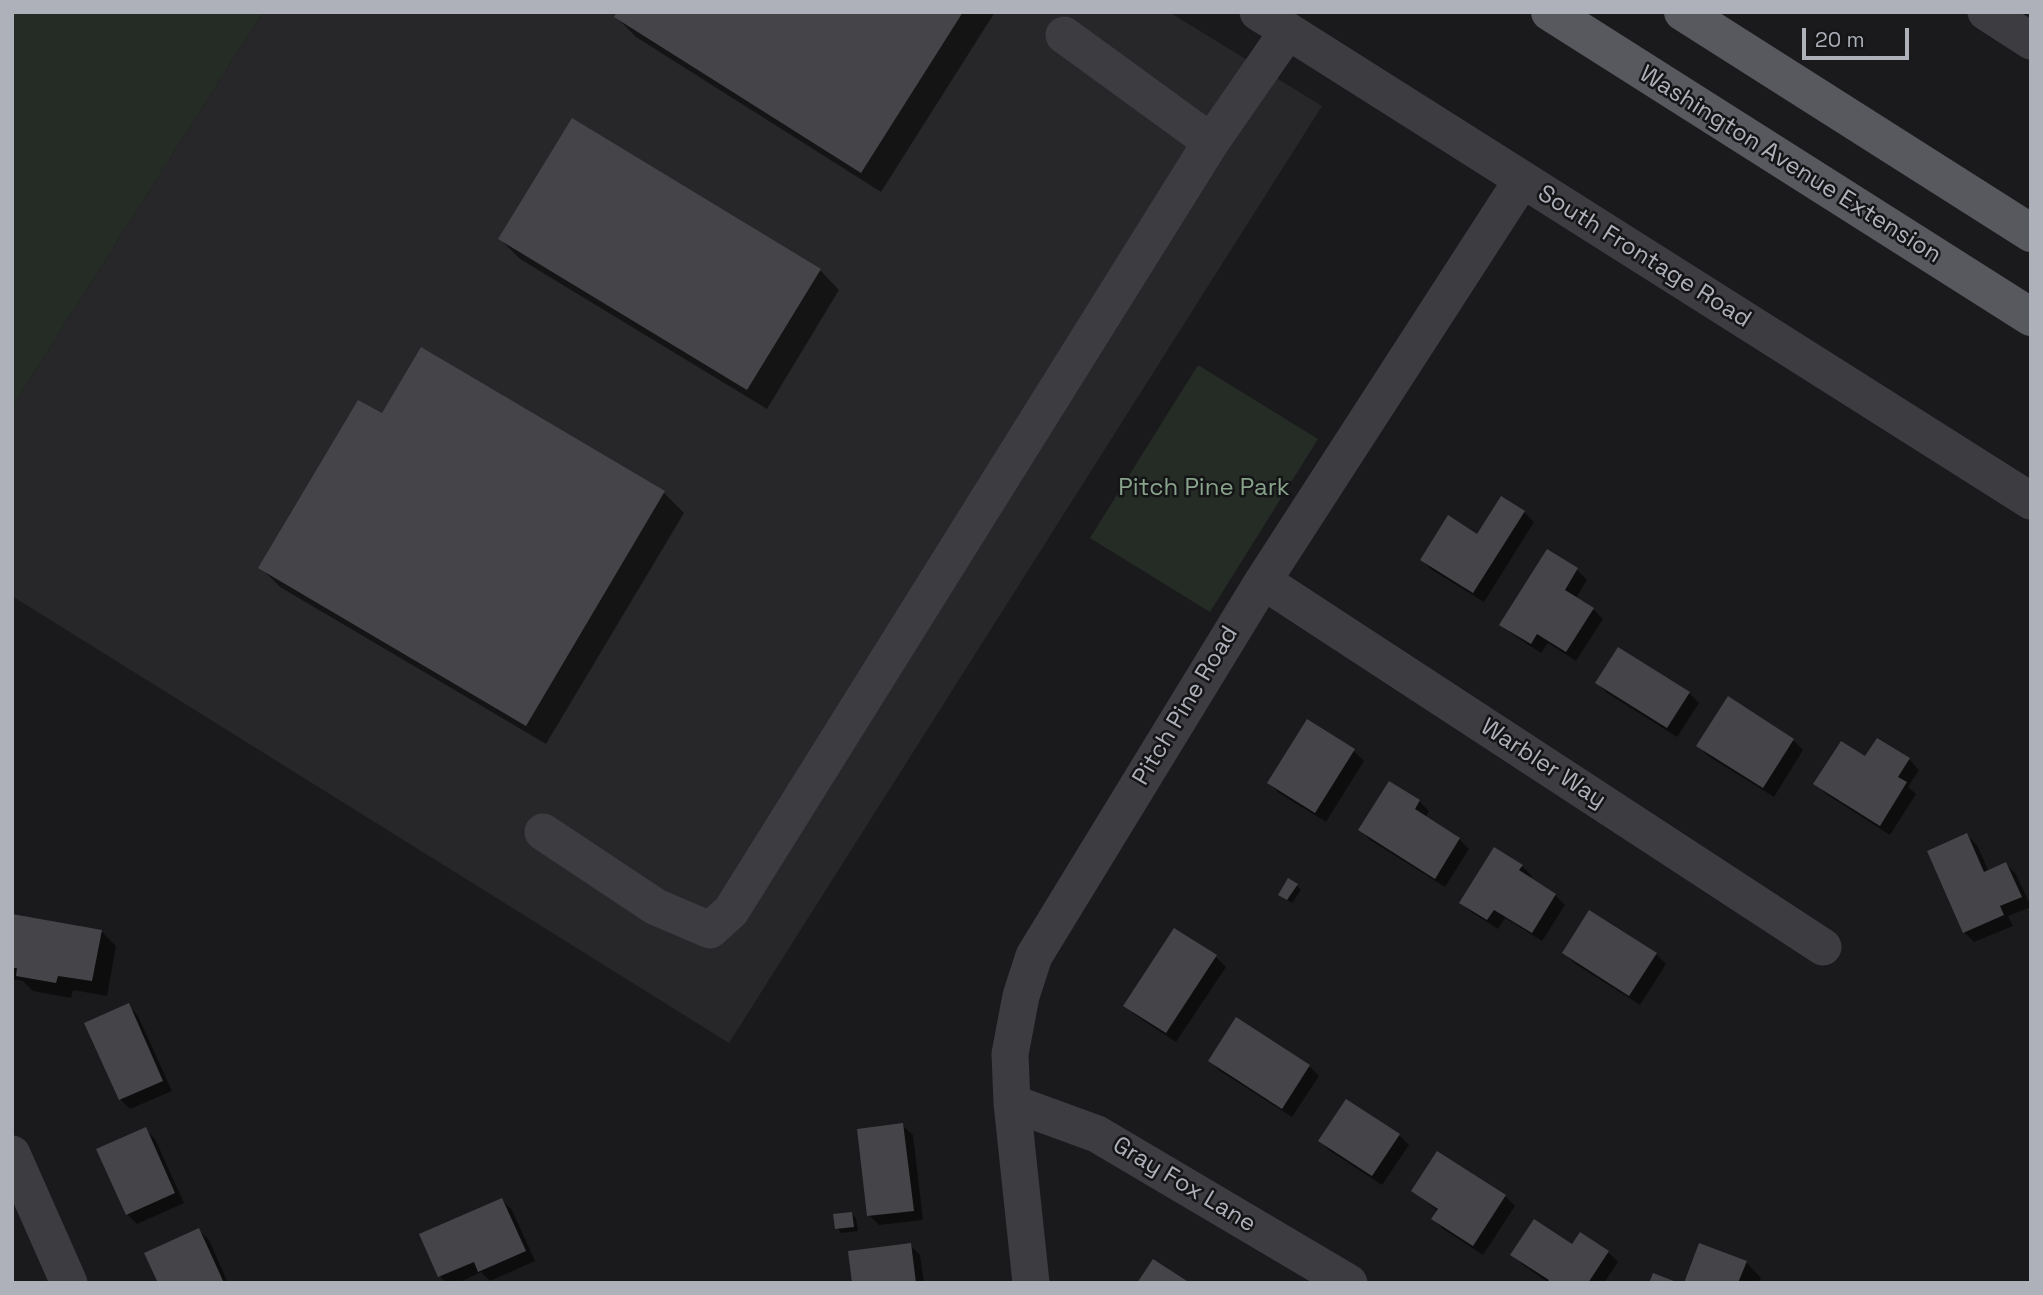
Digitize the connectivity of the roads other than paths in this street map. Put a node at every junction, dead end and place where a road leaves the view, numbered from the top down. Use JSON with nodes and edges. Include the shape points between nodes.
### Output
{"nodes":[{"id":1,"x":1550,"y":12,"type":"edge"},
{"id":2,"x":1683,"y":12,"type":"edge"},
{"id":3,"x":1986,"y":12,"type":"edge"},
{"id":4,"x":1273,"y":22,"type":"edge"},
{"id":5,"x":1064,"y":35,"type":"dead end"},
{"id":6,"x":2031,"y":41,"type":"edge"},
{"id":7,"x":1212,"y":142,"type":"junction"},
{"id":8,"x":1522,"y":180,"type":"junction"},
{"id":9,"x":2031,"y":233,"type":"edge"},
{"id":10,"x":2031,"y":317,"type":"edge"},
{"id":11,"x":2031,"y":501,"type":"edge"},
{"id":12,"x":1262,"y":581,"type":"junction"},
{"id":13,"x":544,"y":832,"type":"dead end"},
{"id":14,"x":1823,"y":947,"type":"dead end"},
{"id":15,"x":1012,"y":1103,"type":"junction"},
{"id":16,"x":12,"y":1154,"type":"edge"},
{"id":17,"x":69,"y":1283,"type":"edge"},
{"id":18,"x":1031,"y":1283,"type":"edge"},
{"id":19,"x":1349,"y":1283,"type":"edge"}],
"edges":[{"from":1,"to":10,"type":"main road","name":"Washington Avenue Extension"},
{"from":2,"to":9,"type":"main road"},
{"from":3,"to":6,"type":"street"},
{"from":4,"to":7,"type":"street"},
{"from":4,"to":8,"type":"street","name":"South Frontage Road"},
{"from":5,"to":7,"type":"street"},
{"from":7,"to":13,"type":"street","via":[[731,911],[710,930],[656,907]]},
{"from":8,"to":11,"type":"street","name":"South Frontage Road"},
{"from":8,"to":12,"type":"street","name":"Pitch Pine Road"},
{"from":12,"to":14,"type":"street","name":"Warbler Way"},
{"from":12,"to":15,"type":"street","name":"Pitch Pine Road","via":[[1034,956],[1010,1054]]},
{"from":15,"to":18,"type":"street","name":"Pitch Pine Road"},
{"from":15,"to":19,"type":"street","name":"Gray Fox Lane","via":[[1097,1134]]},
{"from":16,"to":17,"type":"street"}]}
